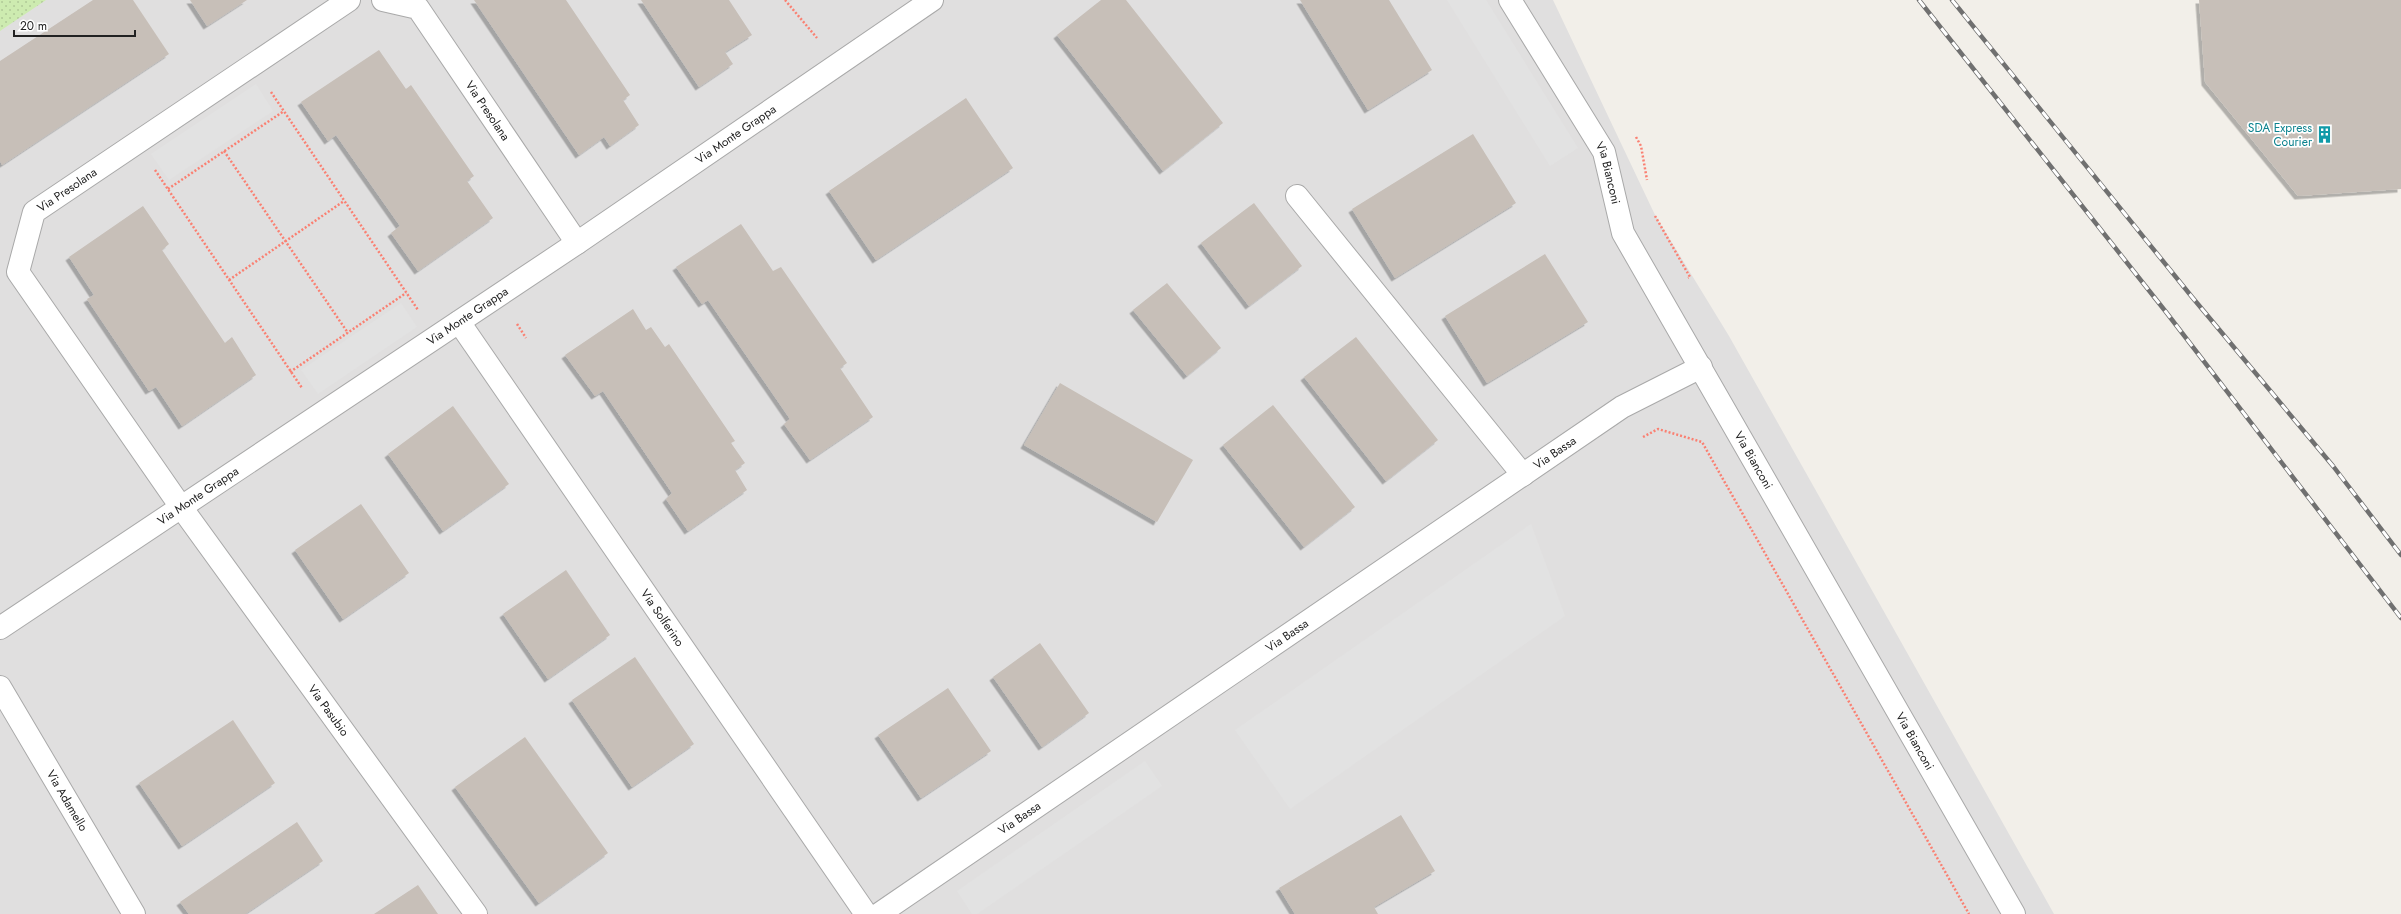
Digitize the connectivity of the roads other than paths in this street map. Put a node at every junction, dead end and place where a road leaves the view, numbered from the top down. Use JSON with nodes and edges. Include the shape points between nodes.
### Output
{"nodes":[{"id":1,"x":349,"y":0,"type":"edge"},
{"id":2,"x":383,"y":0,"type":"edge"},
{"id":3,"x":932,"y":0,"type":"edge"},
{"id":4,"x":1510,"y":0,"type":"edge"},
{"id":5,"x":1297,"y":196,"type":"dead end"},
{"id":6,"x":577,"y":243,"type":"junction"},
{"id":7,"x":459,"y":322,"type":"junction"},
{"id":8,"x":1701,"y":367,"type":"junction"},
{"id":9,"x":1523,"y":475,"type":"junction"},
{"id":10,"x":181,"y":507,"type":"junction"},
{"id":11,"x":0,"y":628,"type":"edge"},
{"id":12,"x":0,"y":687,"type":"edge"},
{"id":13,"x":134,"y":914,"type":"edge"},
{"id":14,"x":476,"y":914,"type":"edge"},
{"id":15,"x":866,"y":914,"type":"edge"},
{"id":16,"x":879,"y":914,"type":"edge"},
{"id":17,"x":2014,"y":914,"type":"edge"}],
"edges":[{"from":1,"to":10,"type":"street","name":"Via Presolana","via":[[34,212],[18,272]]},
{"from":2,"to":6,"type":"street","name":"Via Presolana","via":[[418,8]]},
{"from":3,"to":6,"type":"street","name":"Via Monte Grappa"},
{"from":4,"to":8,"type":"street","name":"Via Bianconi","via":[[1604,152],[1623,233]]},
{"from":5,"to":9,"type":"street"},
{"from":6,"to":7,"type":"street","name":"Via Monte Grappa"},
{"from":7,"to":10,"type":"street","name":"Via Monte Grappa"},
{"from":7,"to":15,"type":"street","name":"Via Solferino"},
{"from":8,"to":9,"type":"street","name":"Via Bassa","via":[[1622,407]]},
{"from":8,"to":17,"type":"street","name":"Via Bianconi"},
{"from":9,"to":16,"type":"street","name":"Via Bassa"},
{"from":10,"to":11,"type":"street","name":"Via Monte Grappa"},
{"from":10,"to":14,"type":"street","name":"Via Pasubio"},
{"from":12,"to":13,"type":"street","name":"Via Adamello"}]}
